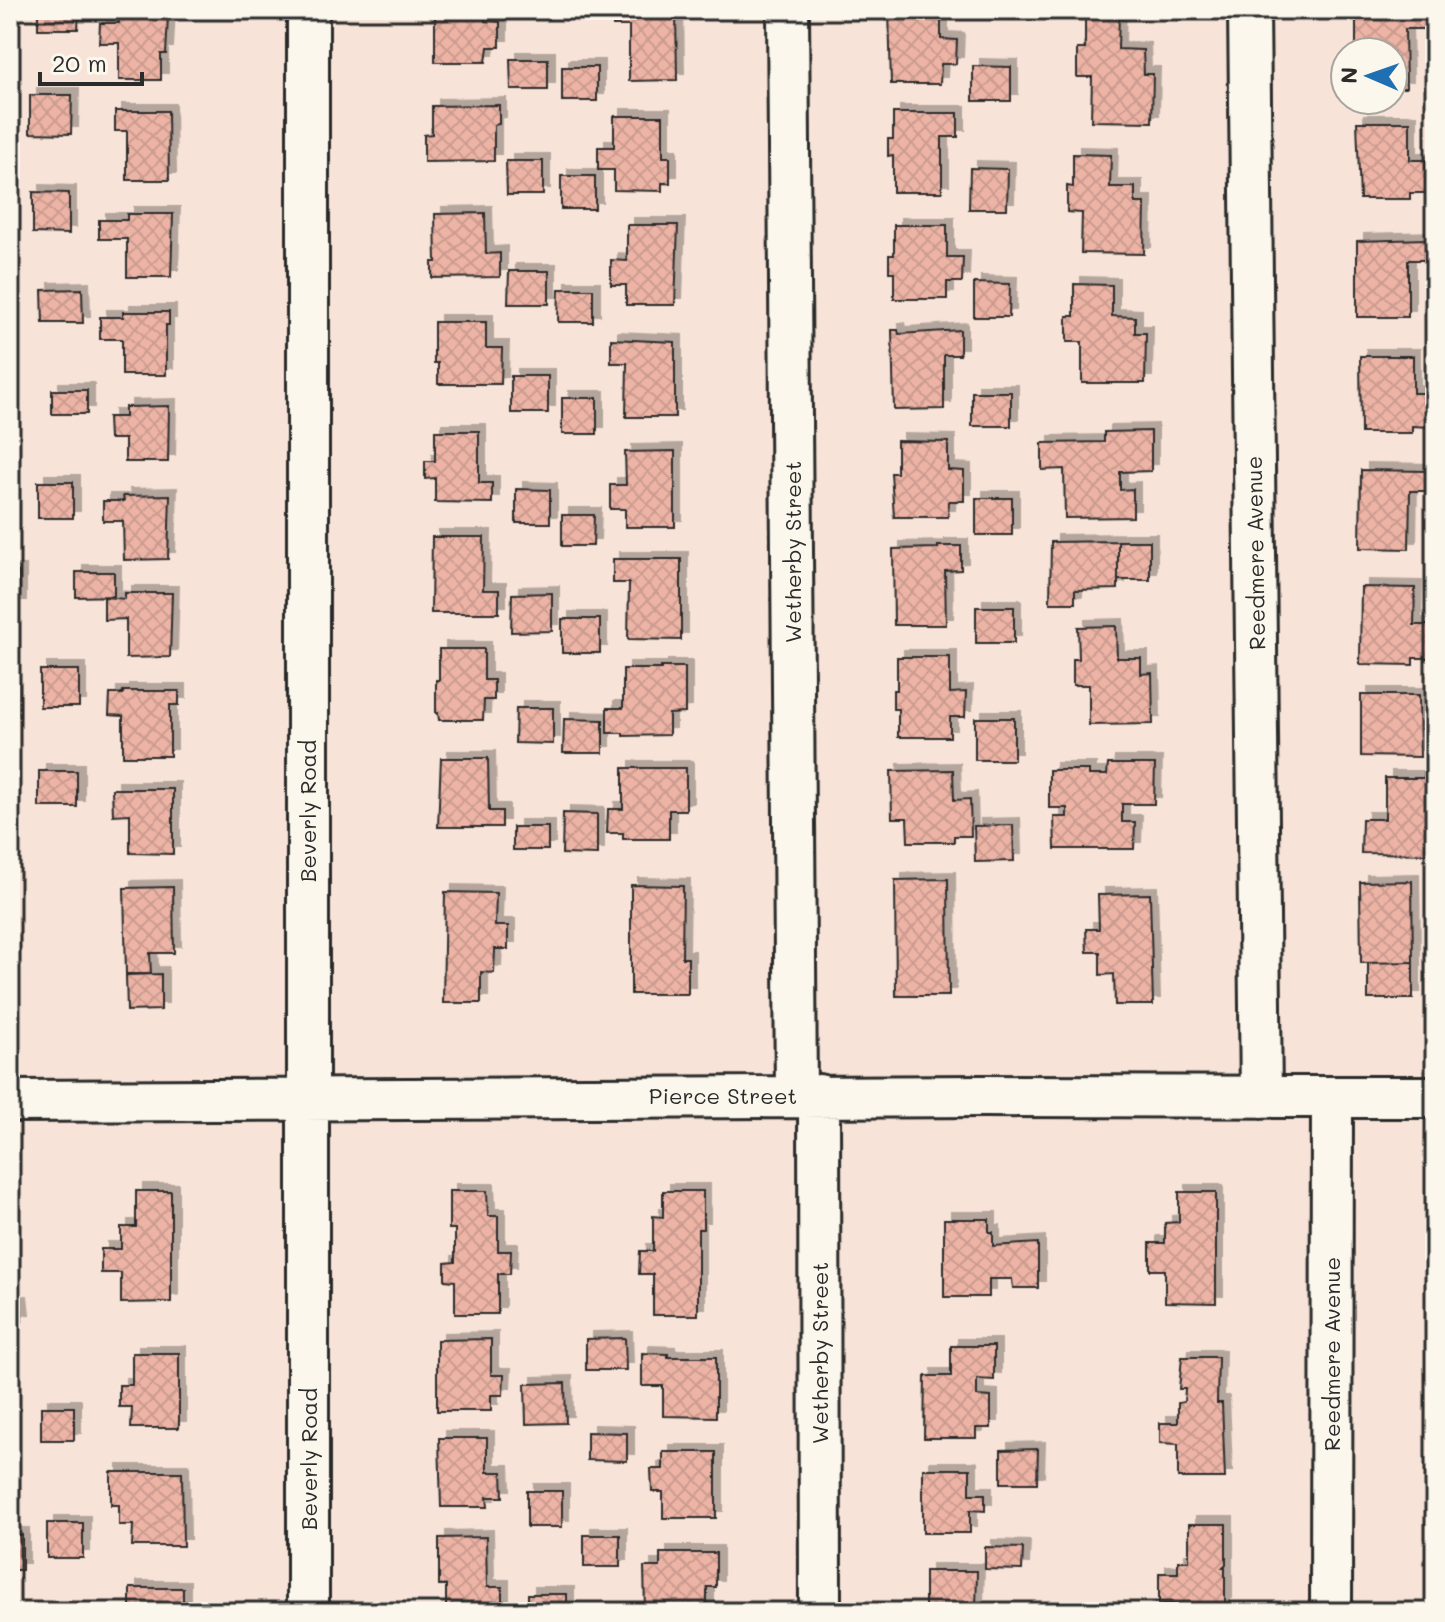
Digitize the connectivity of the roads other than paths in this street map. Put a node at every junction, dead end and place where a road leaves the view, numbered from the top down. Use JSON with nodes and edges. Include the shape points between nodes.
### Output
{"nodes":[{"id":1,"x":308,"y":10,"type":"edge"},
{"id":2,"x":788,"y":10,"type":"edge"},
{"id":3,"x":1249,"y":10,"type":"edge"},
{"id":4,"x":807,"y":1095,"type":"junction"},
{"id":5,"x":1261,"y":1097,"type":"junction"},
{"id":6,"x":1332,"y":1097,"type":"junction"},
{"id":7,"x":1435,"y":1097,"type":"edge"},
{"id":8,"x":307,"y":1098,"type":"junction"},
{"id":9,"x":10,"y":1101,"type":"edge"},
{"id":10,"x":308,"y":1612,"type":"edge"},
{"id":11,"x":820,"y":1612,"type":"edge"},
{"id":12,"x":1331,"y":1612,"type":"edge"}],
"edges":[{"from":1,"to":8,"type":"street","name":"Beverly Road"},
{"from":2,"to":4,"type":"street","name":"Wetherby Street"},
{"from":3,"to":5,"type":"street","name":"Reedmere Avenue"},
{"from":4,"to":5,"type":"street","name":"Pierce Street"},
{"from":4,"to":8,"type":"street","name":"Pierce Street"},
{"from":4,"to":11,"type":"street","name":"Wetherby Street"},
{"from":5,"to":6,"type":"street","name":"Pierce Street"},
{"from":6,"to":7,"type":"street","name":"Pierce Street"},
{"from":6,"to":12,"type":"street","name":"Reedmere Avenue"},
{"from":8,"to":9,"type":"street","name":"Pierce Street"},
{"from":8,"to":10,"type":"street","name":"Beverly Road"}]}
